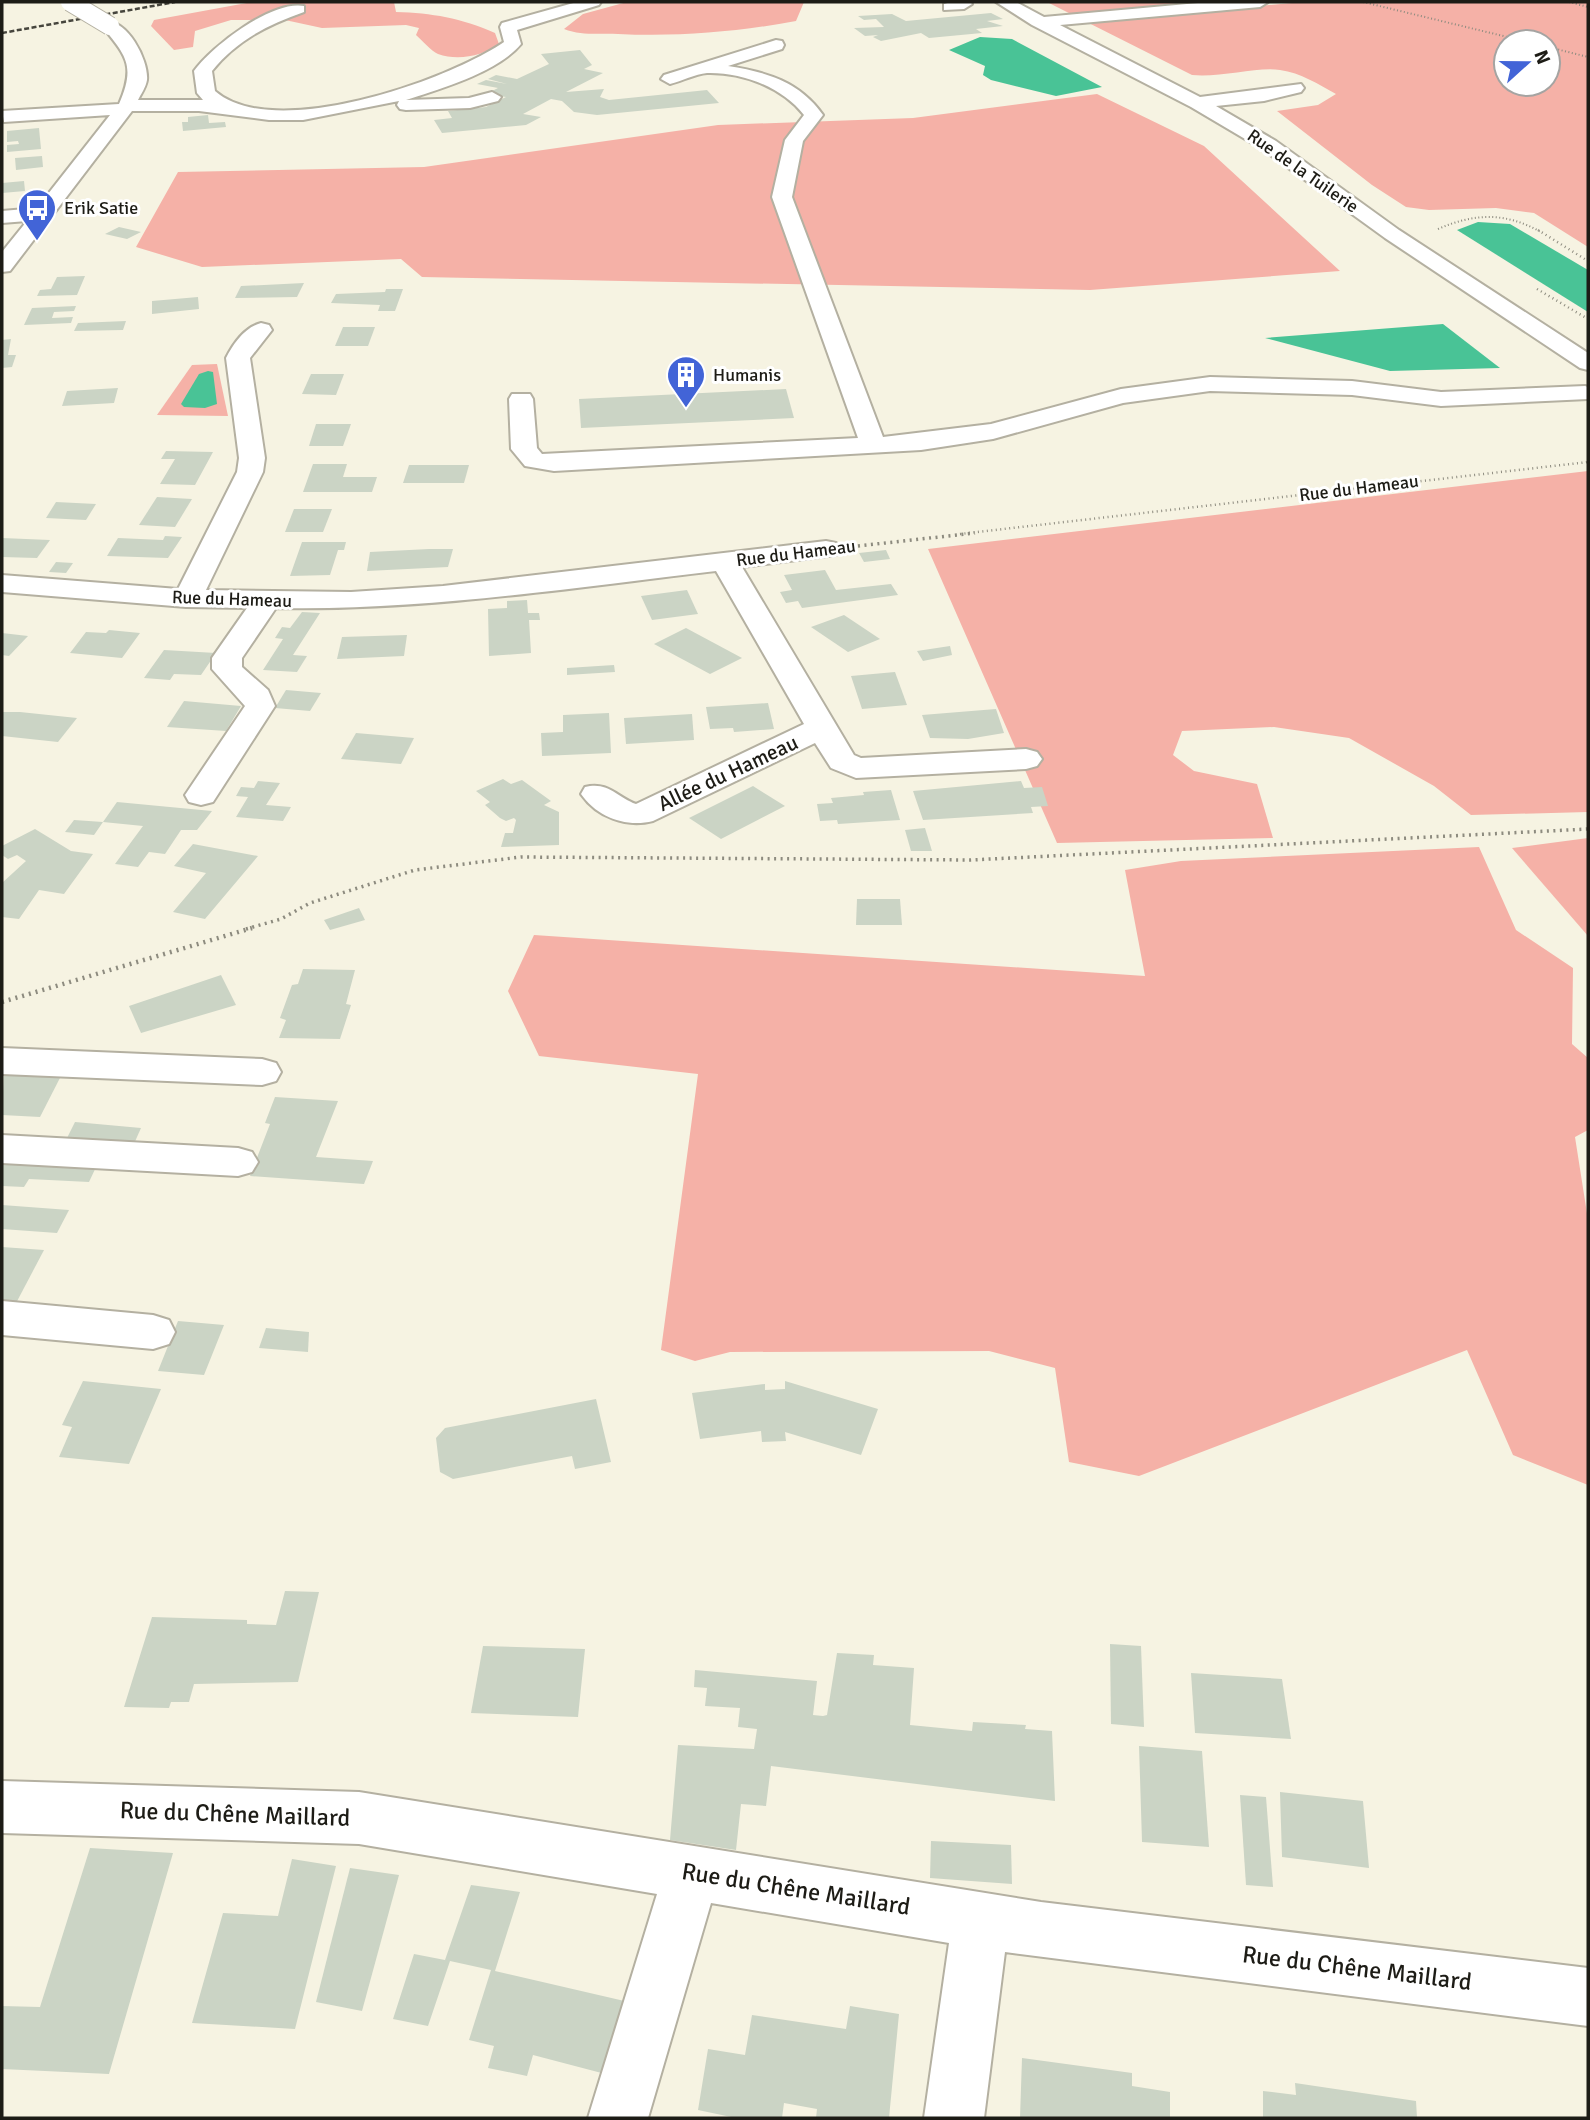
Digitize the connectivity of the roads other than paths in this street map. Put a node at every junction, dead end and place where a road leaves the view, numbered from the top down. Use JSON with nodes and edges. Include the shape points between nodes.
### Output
{"nodes":[{"id":1,"x":70,"y":2,"type":"edge"},
{"id":2,"x":593,"y":2,"type":"edge"},
{"id":3,"x":1004,"y":2,"type":"edge"},
{"id":4,"x":1260,"y":2,"type":"edge"},
{"id":5,"x":298,"y":9,"type":"dead end"},
{"id":6,"x":1038,"y":22,"type":"junction"},
{"id":7,"x":776,"y":45,"type":"dead end"},
{"id":8,"x":705,"y":68,"type":"junction"},
{"id":9,"x":670,"y":79,"type":"dead end"},
{"id":10,"x":1295,"y":88,"type":"dead end"},
{"id":11,"x":417,"y":89,"type":"junction"},
{"id":12,"x":206,"y":93,"type":"junction"},
{"id":13,"x":492,"y":97,"type":"dead end"},
{"id":14,"x":1197,"y":103,"type":"junction"},
{"id":15,"x":440,"y":105,"type":"junction"},
{"id":16,"x":168,"y":106,"type":"junction"},
{"id":17,"x":355,"y":106,"type":"junction"},
{"id":18,"x":126,"y":107,"type":"junction"},
{"id":19,"x":222,"y":107,"type":"junction"},
{"id":20,"x":4,"y":116,"type":"dead end"},
{"id":21,"x":2,"y":217,"type":"edge"},
{"id":22,"x":40,"y":219,"type":"junction"},
{"id":23,"x":2,"y":223,"type":"edge"},
{"id":24,"x":2,"y":265,"type":"edge"},
{"id":25,"x":261,"y":330,"type":"dead end"},
{"id":26,"x":1588,"y":363,"type":"edge"},
{"id":27,"x":1587,"y":388,"type":"edge"},
{"id":28,"x":521,"y":399,"type":"dead end"},
{"id":29,"x":874,"y":447,"type":"junction"},
{"id":30,"x":825,"y":550,"type":"road end"},
{"id":31,"x":725,"y":562,"type":"junction"},
{"id":32,"x":2,"y":583,"type":"edge"},
{"id":33,"x":186,"y":598,"type":"junction"},
{"id":34,"x":265,"y":602,"type":"junction"},
{"id":35,"x":822,"y":728,"type":"junction"},
{"id":36,"x":1026,"y":759,"type":"dead end"},
{"id":37,"x":597,"y":794,"type":"dead end"},
{"id":38,"x":201,"y":795,"type":"dead end"},
{"id":39,"x":2,"y":1061,"type":"edge"},
{"id":40,"x":262,"y":1072,"type":"dead end"},
{"id":41,"x":2,"y":1149,"type":"edge"},
{"id":42,"x":238,"y":1162,"type":"dead end"},
{"id":43,"x":2,"y":1318,"type":"edge"},
{"id":44,"x":153,"y":1332,"type":"dead end"},
{"id":45,"x":2,"y":1807,"type":"edge"},
{"id":46,"x":692,"y":1872,"type":"junction"},
{"id":47,"x":981,"y":1920,"type":"junction"},
{"id":48,"x":1588,"y":1997,"type":"edge"},
{"id":49,"x":618,"y":2118,"type":"edge"},
{"id":50,"x":954,"y":2118,"type":"edge"}],
"edges":[{"from":1,"to":18,"type":"street","bridge":true,"via":[[120,35],[138,79]]},
{"from":2,"to":11,"type":"street","via":[[508,27],[513,44],[500,55]]},
{"from":3,"to":6,"type":"street","name":"Rue de la Tuilerie"},
{"from":4,"to":6,"type":"street"},
{"from":5,"to":12,"type":"street","via":[[252,27],[220,48],[203,71]]},
{"from":6,"to":14,"type":"street","name":"Rue de la Tuilerie"},
{"from":7,"to":8,"type":"street"},
{"from":8,"to":9,"type":"street"},
{"from":8,"to":29,"type":"street","via":[[768,78],[788,87],[814,115],[794,140],[782,197]]},
{"from":10,"to":14,"type":"street"},
{"from":11,"to":15,"type":"street"},
{"from":11,"to":17,"type":"street"},
{"from":12,"to":16,"type":"street","via":[[200,99]]},
{"from":12,"to":19,"type":"street"},
{"from":13,"to":15,"type":"street"},
{"from":14,"to":26,"type":"street","name":"Rue de la Tuilerie","via":[[1269,145],[1392,234]]},
{"from":15,"to":17,"type":"street"},
{"from":16,"to":18,"type":"street"},
{"from":16,"to":19,"type":"street"},
{"from":17,"to":19,"type":"street","via":[[275,115]]},
{"from":18,"to":20,"type":"street"},
{"from":18,"to":22,"type":"street"},
{"from":21,"to":22,"type":"street"},
{"from":22,"to":23,"type":"street"},
{"from":22,"to":24,"type":"street"},
{"from":25,"to":33,"type":"street","via":[[238,358],[251,448],[250,472]]},
{"from":27,"to":29,"type":"street","via":[[1441,399],[1340,387],[1210,384],[1121,396],[993,431]]},
{"from":28,"to":29,"type":"street","via":[[524,449],[542,463]]},
{"from":30,"to":31,"type":"street","name":"Rue du Hameau"},
{"from":31,"to":34,"type":"street","name":"Rue du Hameau","via":[[390,599]]},
{"from":31,"to":35,"type":"street","name":"Allée du Hameau"},
{"from":32,"to":33,"type":"street","name":"Rue du Hameau"},
{"from":33,"to":34,"type":"street","name":"Rue du Hameau"},
{"from":34,"to":38,"type":"street","via":[[227,658],[227,669],[257,697],[260,706]]},
{"from":35,"to":36,"type":"street","name":"Allée du Hameau","via":[[842,761],[856,768]]},
{"from":35,"to":37,"type":"street","name":"Allée du Hameau","via":[[641,814],[625,813]]},
{"from":39,"to":40,"type":"street"},
{"from":41,"to":42,"type":"street"},
{"from":43,"to":44,"type":"street"},
{"from":45,"to":46,"type":"street","name":"Rue du Chêne Maillard","via":[[359,1818]]},
{"from":46,"to":47,"type":"street","name":"Rue du Chêne Maillard"},
{"from":46,"to":49,"type":"street"},
{"from":47,"to":48,"type":"street","name":"Rue du Chêne Maillard"},
{"from":47,"to":50,"type":"street"}]}
